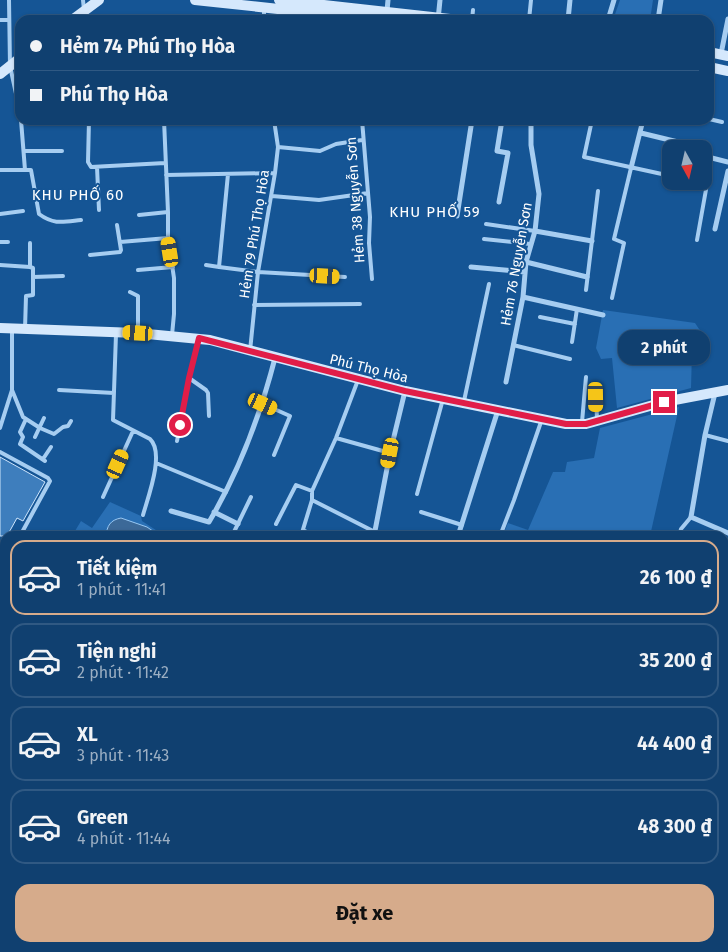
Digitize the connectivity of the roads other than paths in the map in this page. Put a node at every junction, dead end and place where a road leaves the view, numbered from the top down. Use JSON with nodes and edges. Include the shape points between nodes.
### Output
{"nodes":[{"id":1,"x":9,"y":0,"type":"edge"},
{"id":2,"x":83,"y":0,"type":"edge"},
{"id":3,"x":99,"y":0,"type":"edge"},
{"id":4,"x":195,"y":0,"type":"edge"},
{"id":5,"x":279,"y":0,"type":"edge"},
{"id":6,"x":388,"y":0,"type":"edge"},
{"id":7,"x":440,"y":0,"type":"edge"},
{"id":8,"x":531,"y":0,"type":"edge"},
{"id":9,"x":570,"y":0,"type":"edge"},
{"id":10,"x":614,"y":0,"type":"edge"},
{"id":11,"x":661,"y":0,"type":"edge"},
{"id":12,"x":264,"y":4,"type":"edge"},
{"id":13,"x":473,"y":10,"type":"dead end"},
{"id":14,"x":387,"y":11,"type":"junction"},
{"id":15,"x":84,"y":12,"type":"junction"},
{"id":16,"x":80,"y":15,"type":"edge"},
{"id":17,"x":337,"y":15,"type":"edge"},
{"id":18,"x":416,"y":15,"type":"edge"},
{"id":19,"x":438,"y":15,"type":"edge"},
{"id":20,"x":472,"y":15,"type":"edge"},
{"id":21,"x":530,"y":15,"type":"edge"},
{"id":22,"x":568,"y":15,"type":"edge"},
{"id":23,"x":610,"y":15,"type":"edge"},
{"id":24,"x":659,"y":15,"type":"edge"},
{"id":25,"x":728,"y":19,"type":"edge"},
{"id":26,"x":0,"y":20,"type":"edge"},
{"id":27,"x":9,"y":20,"type":"junction"},
{"id":28,"x":725,"y":55,"type":"edge"},
{"id":29,"x":15,"y":62,"type":"edge"},
{"id":30,"x":10,"y":66,"type":"junction"},
{"id":31,"x":714,"y":68,"type":"edge"},
{"id":32,"x":728,"y":71,"type":"edge"},
{"id":33,"x":0,"y":74,"type":"edge"},
{"id":34,"x":15,"y":89,"type":"edge"},
{"id":35,"x":714,"y":120,"type":"edge"},
{"id":36,"x":722,"y":122,"type":"dead end"},
{"id":37,"x":21,"y":125,"type":"edge"},
{"id":38,"x":89,"y":125,"type":"edge"},
{"id":39,"x":164,"y":125,"type":"edge"},
{"id":40,"x":275,"y":125,"type":"edge"},
{"id":41,"x":362,"y":125,"type":"edge"},
{"id":42,"x":471,"y":125,"type":"edge"},
{"id":43,"x":501,"y":125,"type":"edge"},
{"id":44,"x":531,"y":125,"type":"edge"},
{"id":45,"x":591,"y":125,"type":"edge"},
{"id":46,"x":642,"y":125,"type":"edge"},
{"id":47,"x":641,"y":133,"type":"junction"},
{"id":48,"x":362,"y":140,"type":"junction"},
{"id":49,"x":670,"y":140,"type":"edge"},
{"id":50,"x":278,"y":147,"type":"junction"},
{"id":51,"x":24,"y":151,"type":"junction"},
{"id":52,"x":62,"y":151,"type":"dead end"},
{"id":53,"x":712,"y":158,"type":"edge"},
{"id":54,"x":728,"y":162,"type":"edge"},
{"id":55,"x":165,"y":163,"type":"junction"},
{"id":56,"x":97,"y":167,"type":"junction"},
{"id":57,"x":631,"y":168,"type":"junction"},
{"id":58,"x":0,"y":170,"type":"edge"},
{"id":59,"x":25,"y":170,"type":"junction"},
{"id":60,"x":728,"y":171,"type":"edge"},
{"id":61,"x":275,"y":173,"type":"junction"},
{"id":62,"x":166,"y":174,"type":"junction"},
{"id":63,"x":228,"y":174,"type":"junction"},
{"id":64,"x":662,"y":174,"type":"edge"},
{"id":65,"x":726,"y":186,"type":"edge"},
{"id":66,"x":706,"y":190,"type":"edge"},
{"id":67,"x":598,"y":191,"type":"dead end"},
{"id":68,"x":368,"y":193,"type":"junction"},
{"id":69,"x":272,"y":196,"type":"junction"},
{"id":70,"x":499,"y":202,"type":"dead end"},
{"id":71,"x":99,"y":210,"type":"dead end"},
{"id":72,"x":23,"y":211,"type":"dead end"},
{"id":73,"x":168,"y":212,"type":"junction"},
{"id":74,"x":0,"y":214,"type":"edge"},
{"id":75,"x":139,"y":215,"type":"dead end"},
{"id":76,"x":457,"y":216,"type":"dead end"},
{"id":77,"x":81,"y":220,"type":"dead end"},
{"id":78,"x":486,"y":224,"type":"dead end"},
{"id":79,"x":117,"y":225,"type":"dead end"},
{"id":80,"x":715,"y":229,"type":"dead end"},
{"id":81,"x":535,"y":231,"type":"junction"},
{"id":82,"x":168,"y":238,"type":"junction"},
{"id":83,"x":484,"y":239,"type":"dead end"},
{"id":84,"x":697,"y":240,"type":"dead end"},
{"id":85,"x":592,"y":241,"type":"junction"},
{"id":86,"x":0,"y":242,"type":"edge"},
{"id":87,"x":8,"y":242,"type":"dead end"},
{"id":88,"x":120,"y":242,"type":"junction"},
{"id":89,"x":30,"y":243,"type":"dead end"},
{"id":90,"x":530,"y":244,"type":"junction"},
{"id":91,"x":90,"y":254,"type":"dead end"},
{"id":92,"x":526,"y":262,"type":"junction"},
{"id":93,"x":0,"y":265,"type":"edge"},
{"id":94,"x":206,"y":266,"type":"dead end"},
{"id":95,"x":30,"y":267,"type":"junction"},
{"id":96,"x":172,"y":267,"type":"junction"},
{"id":97,"x":219,"y":267,"type":"junction"},
{"id":98,"x":471,"y":267,"type":"dead end"},
{"id":99,"x":138,"y":270,"type":"dead end"},
{"id":100,"x":258,"y":272,"type":"junction"},
{"id":101,"x":525,"y":272,"type":"junction"},
{"id":102,"x":63,"y":276,"type":"dead end"},
{"id":103,"x":33,"y":277,"type":"junction"},
{"id":104,"x":345,"y":277,"type":"dead end"},
{"id":105,"x":587,"y":277,"type":"junction"},
{"id":106,"x":372,"y":279,"type":"dead end"},
{"id":107,"x":489,"y":284,"type":"dead end"},
{"id":108,"x":586,"y":290,"type":"dead end"},
{"id":109,"x":130,"y":292,"type":"dead end"},
{"id":110,"x":523,"y":297,"type":"junction"},
{"id":111,"x":612,"y":298,"type":"dead end"},
{"id":112,"x":360,"y":304,"type":"dead end"},
{"id":113,"x":254,"y":305,"type":"junction"},
{"id":114,"x":577,"y":309,"type":"junction"},
{"id":115,"x":603,"y":315,"type":"dead end"},
{"id":116,"x":540,"y":317,"type":"dead end"},
{"id":117,"x":574,"y":324,"type":"junction"},
{"id":118,"x":0,"y":328,"type":"edge"},
{"id":119,"x":12,"y":328,"type":"junction"},
{"id":120,"x":25,"y":328,"type":"junction"},
{"id":121,"x":116,"y":332,"type":"junction"},
{"id":122,"x":138,"y":333,"type":"junction"},
{"id":123,"x":172,"y":336,"type":"junction"},
{"id":124,"x":199,"y":338,"type":"junction"},
{"id":125,"x":572,"y":342,"type":"dead end"},
{"id":126,"x":513,"y":345,"type":"junction"},
{"id":127,"x":250,"y":351,"type":"junction"},
{"id":128,"x":275,"y":358,"type":"junction"},
{"id":129,"x":570,"y":359,"type":"dead end"},
{"id":130,"x":586,"y":377,"type":"dead end"},
{"id":131,"x":189,"y":378,"type":"junction"},
{"id":132,"x":358,"y":380,"type":"junction"},
{"id":133,"x":506,"y":382,"type":"dead end"},
{"id":134,"x":12,"y":390,"type":"junction"},
{"id":135,"x":59,"y":390,"type":"dead end"},
{"id":136,"x":728,"y":390,"type":"edge"},
{"id":137,"x":405,"y":391,"type":"junction"},
{"id":138,"x":114,"y":393,"type":"junction"},
{"id":139,"x":715,"y":393,"type":"junction"},
{"id":140,"x":596,"y":397,"type":"dead end"},
{"id":141,"x":443,"y":399,"type":"junction"},
{"id":142,"x":464,"y":403,"type":"junction"},
{"id":143,"x":263,"y":404,"type":"junction"},
{"id":144,"x":498,"y":410,"type":"junction"},
{"id":145,"x":209,"y":416,"type":"dead end"},
{"id":146,"x":44,"y":418,"type":"dead end"},
{"id":147,"x":26,"y":419,"type":"junction"},
{"id":148,"x":542,"y":419,"type":"junction"},
{"id":149,"x":71,"y":421,"type":"dead end"},
{"id":150,"x":597,"y":421,"type":"junction"},
{"id":151,"x":582,"y":424,"type":"junction"},
{"id":152,"x":0,"y":428,"type":"edge"},
{"id":153,"x":40,"y":428,"type":"junction"},
{"id":154,"x":133,"y":431,"type":"junction"},
{"id":155,"x":705,"y":435,"type":"junction"},
{"id":156,"x":35,"y":437,"type":"dead end"},
{"id":157,"x":336,"y":438,"type":"junction"},
{"id":158,"x":177,"y":441,"type":"dead end"},
{"id":159,"x":728,"y":441,"type":"edge"},
{"id":160,"x":52,"y":447,"type":"dead end"},
{"id":161,"x":0,"y":452,"type":"edge"},
{"id":162,"x":390,"y":453,"type":"junction"},
{"id":163,"x":274,"y":455,"type":"dead end"},
{"id":164,"x":156,"y":464,"type":"junction"},
{"id":165,"x":312,"y":491,"type":"junction"},
{"id":166,"x":226,"y":492,"type":"junction"},
{"id":167,"x":417,"y":494,"type":"dead end"},
{"id":168,"x":103,"y":497,"type":"dead end"},
{"id":169,"x":251,"y":497,"type":"dead end"},
{"id":170,"x":312,"y":500,"type":"junction"},
{"id":171,"x":171,"y":511,"type":"dead end"},
{"id":172,"x":214,"y":512,"type":"junction"},
{"id":173,"x":421,"y":512,"type":"dead end"},
{"id":174,"x":143,"y":515,"type":"dead end"},
{"id":175,"x":691,"y":518,"type":"junction"},
{"id":176,"x":238,"y":524,"type":"junction"},
{"id":177,"x":276,"y":524,"type":"dead end"},
{"id":178,"x":462,"y":525,"type":"junction"},
{"id":179,"x":303,"y":530,"type":"edge"},
{"id":180,"x":23,"y":531,"type":"edge"},
{"id":181,"x":234,"y":531,"type":"edge"},
{"id":182,"x":369,"y":531,"type":"edge"},
{"id":183,"x":376,"y":531,"type":"edge"},
{"id":184,"x":460,"y":531,"type":"edge"},
{"id":185,"x":502,"y":531,"type":"edge"},
{"id":186,"x":680,"y":531,"type":"edge"},
{"id":187,"x":723,"y":531,"type":"edge"}],
"edges":[{"from":1,"to":27,"type":"lane"},
{"from":2,"to":15,"type":"lane"},
{"from":3,"to":15,"type":"street"},
{"from":4,"to":12,"type":"street"},
{"from":5,"to":14,"type":"street"},
{"from":6,"to":14,"type":"street"},
{"from":7,"to":19,"type":"street"},
{"from":8,"to":21,"type":"lane"},
{"from":9,"to":22,"type":"street"},
{"from":10,"to":23,"type":"street"},
{"from":11,"to":24,"type":"street"},
{"from":12,"to":17,"type":"street"},
{"from":13,"to":20,"type":"lane"},
{"from":14,"to":18,"type":"street"},
{"from":15,"to":16,"type":"street"},
{"from":25,"to":28,"type":"street"},
{"from":26,"to":27,"type":"lane"},
{"from":27,"to":30,"type":"lane"},
{"from":29,"to":30,"type":"street"},
{"from":30,"to":33,"type":"street"},
{"from":30,"to":34,"type":"lane"},
{"from":31,"to":32,"type":"street"},
{"from":35,"to":36,"type":"lane"},
{"from":37,"to":51,"type":"lane"},
{"from":38,"to":56,"type":"lane","via":[[88,162],[91,167]]},
{"from":39,"to":55,"type":"lane"},
{"from":40,"to":50,"type":"lane","name":"Hẻm 79 Phú Thọ Hòa"},
{"from":41,"to":48,"type":"lane","name":"Hẻm 38 Nguyễn Sơn"},
{"from":42,"to":76,"type":"street"},
{"from":43,"to":70,"type":"street","via":[[497,151],[508,154]]},
{"from":44,"to":81,"type":"street","name":"Hẻm 76 Nguyễn Sơn","via":[[539,194]]},
{"from":45,"to":57,"type":"lane","via":[[584,157]]},
{"from":46,"to":47,"type":"street"},
{"from":47,"to":49,"type":"street"},
{"from":47,"to":57,"type":"street"},
{"from":48,"to":50,"type":"lane","via":[[336,144],[320,151]]},
{"from":48,"to":68,"type":"lane","name":"Hẻm 38 Nguyễn Sơn"},
{"from":50,"to":61,"type":"lane","name":"Hẻm 79 Phú Thọ Hòa"},
{"from":51,"to":52,"type":"lane"},
{"from":51,"to":59,"type":"lane"},
{"from":53,"to":54,"type":"street"},
{"from":55,"to":56,"type":"lane"},
{"from":55,"to":62,"type":"lane"},
{"from":56,"to":71,"type":"lane"},
{"from":57,"to":64,"type":"lane"},
{"from":57,"to":111,"type":"lane","via":[[614,239],[624,242]]},
{"from":58,"to":59,"type":"lane"},
{"from":59,"to":77,"type":"lane","via":[[31,170],[39,214],[58,223]]},
{"from":60,"to":65,"type":"street"},
{"from":61,"to":63,"type":"lane"},
{"from":61,"to":69,"type":"lane","name":"Hẻm 79 Phú Thọ Hòa"},
{"from":62,"to":63,"type":"lane"},
{"from":62,"to":73,"type":"lane"},
{"from":63,"to":97,"type":"lane"},
{"from":65,"to":80,"type":"street"},
{"from":66,"to":84,"type":"lane"},
{"from":67,"to":85,"type":"lane"},
{"from":68,"to":69,"type":"lane","via":[[319,200]]},
{"from":68,"to":106,"type":"lane","name":"Hẻm 38 Nguyễn Sơn"},
{"from":69,"to":100,"type":"lane","name":"Hẻm 79 Phú Thọ Hòa"},
{"from":72,"to":74,"type":"lane"},
{"from":73,"to":75,"type":"lane"},
{"from":73,"to":82,"type":"lane"},
{"from":78,"to":81,"type":"lane"},
{"from":79,"to":88,"type":"lane"},
{"from":81,"to":85,"type":"street"},
{"from":81,"to":90,"type":"street","name":"Hẻm 76 Nguyễn Sơn"},
{"from":82,"to":88,"type":"lane"},
{"from":82,"to":96,"type":"lane"},
{"from":83,"to":90,"type":"lane"},
{"from":85,"to":105,"type":"lane"},
{"from":86,"to":87,"type":"lane"},
{"from":88,"to":91,"type":"lane","via":[[120,252]]},
{"from":89,"to":95,"type":"lane"},
{"from":90,"to":92,"type":"street","name":"Hẻm 76 Nguyễn Sơn"},
{"from":92,"to":101,"type":"street","name":"Hẻm 76 Nguyễn Sơn"},
{"from":92,"to":105,"type":"street"},
{"from":93,"to":95,"type":"lane"},
{"from":94,"to":97,"type":"lane"},
{"from":95,"to":103,"type":"lane","via":[[33,268]]},
{"from":96,"to":99,"type":"lane"},
{"from":96,"to":123,"type":"lane"},
{"from":97,"to":100,"type":"lane"},
{"from":98,"to":101,"type":"street"},
{"from":100,"to":104,"type":"lane"},
{"from":100,"to":113,"type":"lane","name":"Hẻm 79 Phú Thọ Hòa"},
{"from":101,"to":110,"type":"street","name":"Hẻm 76 Nguyễn Sơn"},
{"from":102,"to":103,"type":"lane"},
{"from":103,"to":120,"type":"lane","via":[[33,295],[26,296]]},
{"from":105,"to":108,"type":"lane"},
{"from":107,"to":142,"type":"lane"},
{"from":109,"to":122,"type":"lane","via":[[138,296]]},
{"from":110,"to":114,"type":"street"},
{"from":110,"to":126,"type":"street","name":"Hẻm 76 Nguyễn Sơn"},
{"from":112,"to":113,"type":"lane"},
{"from":113,"to":127,"type":"lane","name":"Hẻm 79 Phú Thọ Hòa"},
{"from":114,"to":115,"type":"street"},
{"from":114,"to":117,"type":"lane"},
{"from":116,"to":117,"type":"lane"},
{"from":117,"to":125,"type":"lane"},
{"from":118,"to":119,"type":"street","name":"Phú Thọ Hòa"},
{"from":119,"to":120,"type":"street","name":"Phú Thọ Hòa"},
{"from":119,"to":134,"type":"lane"},
{"from":120,"to":121,"type":"street","name":"Phú Thọ Hòa"},
{"from":121,"to":122,"type":"street","name":"Phú Thọ Hòa"},
{"from":121,"to":138,"type":"lane"},
{"from":122,"to":123,"type":"street","name":"Phú Thọ Hòa"},
{"from":123,"to":124,"type":"street","name":"Phú Thọ Hòa"},
{"from":124,"to":127,"type":"street","name":"Phú Thọ Hòa"},
{"from":124,"to":131,"type":"lane"},
{"from":126,"to":129,"type":"lane"},
{"from":126,"to":133,"type":"street","name":"Hẻm 76 Nguyễn Sơn"},
{"from":127,"to":128,"type":"street","name":"Phú Thọ Hòa"},
{"from":128,"to":132,"type":"street","name":"Phú Thọ Hòa"},
{"from":128,"to":143,"type":"street"},
{"from":130,"to":151,"type":"lane"},
{"from":131,"to":145,"type":"lane","via":[[206,390]]},
{"from":131,"to":158,"type":"lane"},
{"from":132,"to":137,"type":"street","name":"Phú Thọ Hòa"},
{"from":132,"to":157,"type":"lane"},
{"from":134,"to":147,"type":"lane"},
{"from":134,"to":152,"type":"lane"},
{"from":135,"to":138,"type":"lane"},
{"from":136,"to":139,"type":"street","name":"Phú Thọ Hòa"},
{"from":137,"to":141,"type":"street","name":"Phú Thọ Hòa"},
{"from":137,"to":162,"type":"street"},
{"from":138,"to":154,"type":"lane","via":[[114,420]]},
{"from":139,"to":150,"type":"street","name":"Phú Thọ Hòa","via":[[664,402]]},
{"from":139,"to":155,"type":"street"},
{"from":140,"to":150,"type":"lane"},
{"from":141,"to":142,"type":"street","name":"Phú Thọ Hòa"},
{"from":141,"to":167,"type":"lane"},
{"from":142,"to":144,"type":"street","name":"Phú Thọ Hòa"},
{"from":143,"to":163,"type":"lane","via":[[290,416]]},
{"from":143,"to":166,"type":"street"},
{"from":144,"to":148,"type":"street","name":"Phú Thọ Hòa"},
{"from":144,"to":178,"type":"street"},
{"from":146,"to":153,"type":"lane"},
{"from":147,"to":153,"type":"lane"},
{"from":147,"to":160,"type":"lane","via":[[20,432],[23,437],[20,444],[44,460]]},
{"from":148,"to":151,"type":"street","name":"Phú Thọ Hòa"},
{"from":148,"to":185,"type":"lane"},
{"from":149,"to":153,"type":"lane","via":[[54,434]]},
{"from":150,"to":151,"type":"street","name":"Phú Thọ Hòa"},
{"from":153,"to":156,"type":"lane"},
{"from":154,"to":164,"type":"lane","via":[[153,442]]},
{"from":154,"to":168,"type":"lane"},
{"from":155,"to":159,"type":"lane"},
{"from":155,"to":175,"type":"street"},
{"from":157,"to":162,"type":"lane"},
{"from":157,"to":165,"type":"lane"},
{"from":161,"to":180,"type":"lane","via":[[50,481]]},
{"from":162,"to":183,"type":"street"},
{"from":164,"to":166,"type":"lane"},
{"from":164,"to":174,"type":"lane"},
{"from":165,"to":170,"type":"lane"},
{"from":165,"to":177,"type":"lane","via":[[296,485]]},
{"from":166,"to":172,"type":"street"},
{"from":169,"to":176,"type":"lane"},
{"from":170,"to":179,"type":"lane"},
{"from":170,"to":182,"type":"lane"},
{"from":171,"to":172,"type":"street","via":[[209,522]]},
{"from":172,"to":176,"type":"street"},
{"from":173,"to":178,"type":"lane"},
{"from":175,"to":186,"type":"lane"},
{"from":175,"to":187,"type":"street"},
{"from":176,"to":181,"type":"lane"},
{"from":178,"to":184,"type":"street"}]}
